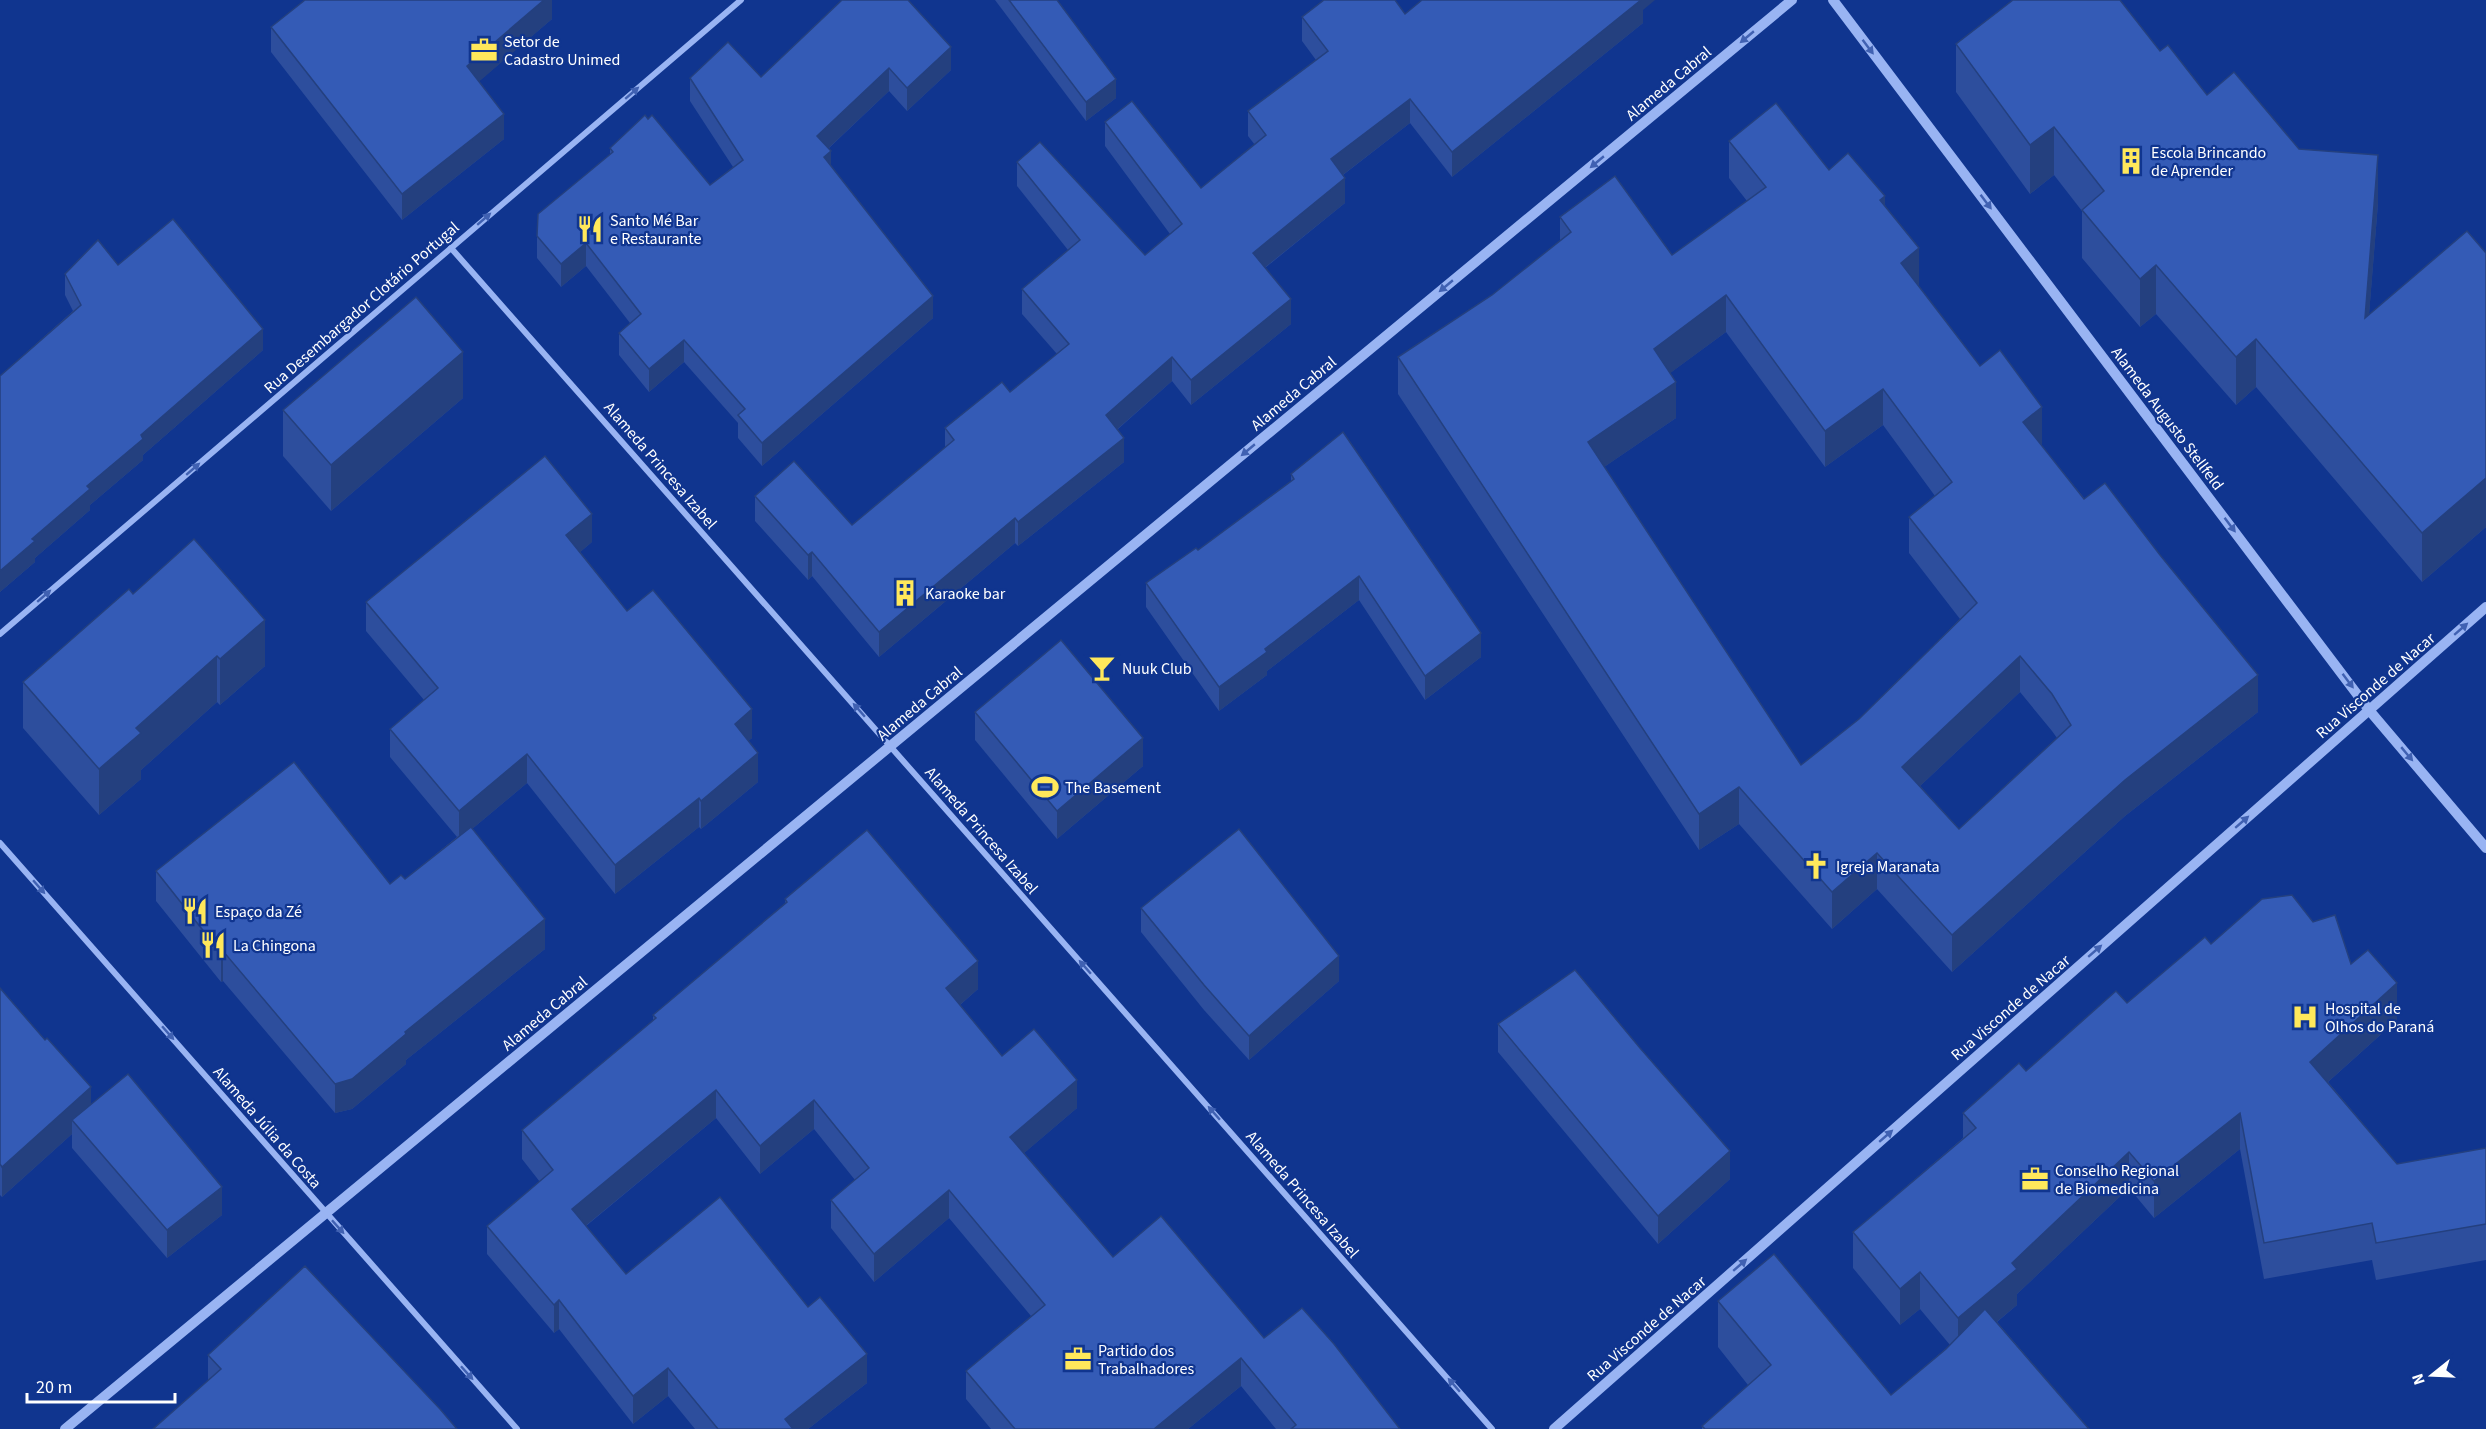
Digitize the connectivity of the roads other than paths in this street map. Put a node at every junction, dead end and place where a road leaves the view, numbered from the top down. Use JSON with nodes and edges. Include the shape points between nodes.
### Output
{"nodes":[{"id":1,"x":741,"y":0,"type":"edge"},
{"id":2,"x":1792,"y":0,"type":"edge"},
{"id":3,"x":1833,"y":0,"type":"edge"},
{"id":4,"x":451,"y":248,"type":"junction"},
{"id":5,"x":2486,"y":607,"type":"edge"},
{"id":6,"x":0,"y":634,"type":"edge"},
{"id":7,"x":2369,"y":710,"type":"junction"},
{"id":8,"x":890,"y":746,"type":"junction"},
{"id":9,"x":0,"y":843,"type":"edge"},
{"id":10,"x":2486,"y":848,"type":"edge"},
{"id":11,"x":326,"y":1213,"type":"junction"},
{"id":12,"x":65,"y":1429,"type":"edge"},
{"id":13,"x":517,"y":1429,"type":"edge"},
{"id":14,"x":1492,"y":1429,"type":"edge"},
{"id":15,"x":1554,"y":1429,"type":"edge"}],
"edges":[{"from":4,"to":1,"type":"street","name":"Rua Desembargador Clotário Portugal","one_way":true},
{"from":2,"to":8,"type":"street","name":"Alameda Cabral","one_way":true},
{"from":3,"to":7,"type":"street","name":"Alameda Augusto Stellfeld","one_way":true},
{"from":6,"to":4,"type":"street","name":"Rua Desembargador Clotário Portugal","one_way":true},
{"from":8,"to":4,"type":"street","name":"Alameda Princesa Izabel","one_way":true},
{"from":7,"to":5,"type":"street","name":"Rua Visconde de Nacar","one_way":true},
{"from":7,"to":10,"type":"street","name":"Alameda Augusto Stellfeld","one_way":true},
{"from":15,"to":7,"type":"street","name":"Rua Visconde de Nacar","one_way":true},
{"from":8,"to":11,"type":"street","name":"Alameda Cabral"},
{"from":14,"to":8,"type":"street","name":"Alameda Princesa Izabel","one_way":true},
{"from":9,"to":11,"type":"street","name":"Alameda Júlia da Costa","one_way":true},
{"from":11,"to":12,"type":"street","name":"Alameda Cabral"},
{"from":11,"to":13,"type":"street","name":"Alameda Júlia da Costa","one_way":true}]}
